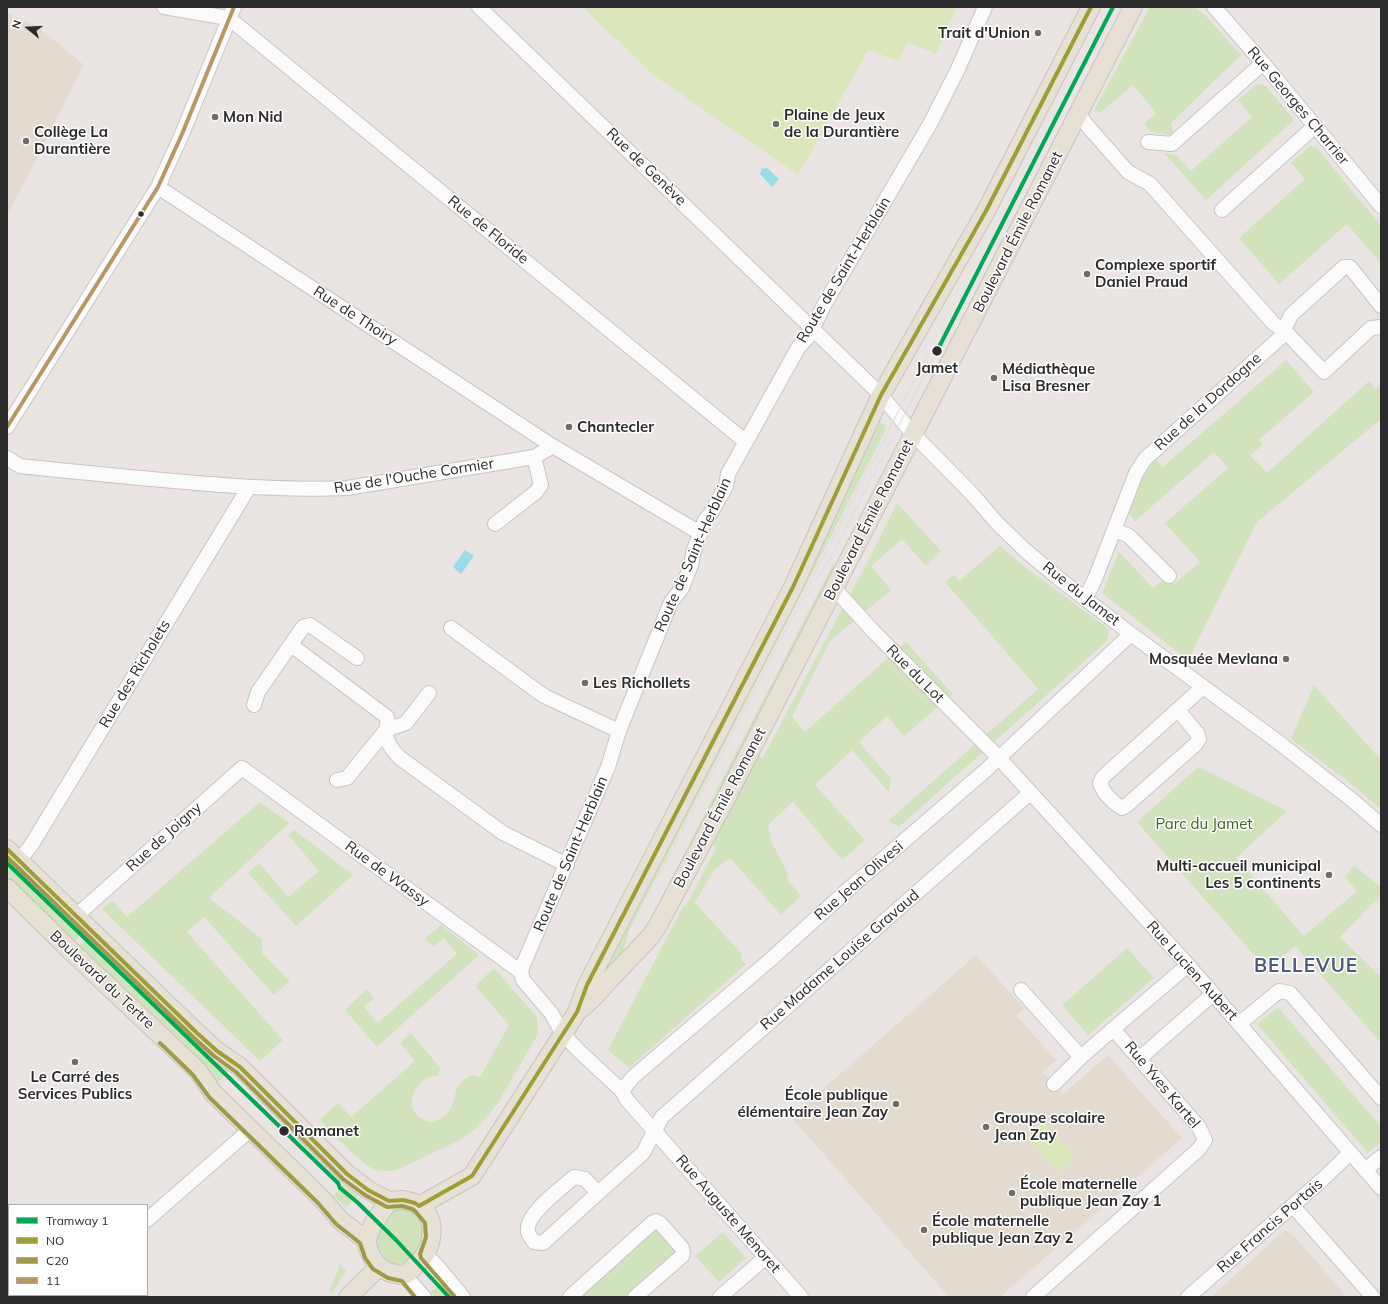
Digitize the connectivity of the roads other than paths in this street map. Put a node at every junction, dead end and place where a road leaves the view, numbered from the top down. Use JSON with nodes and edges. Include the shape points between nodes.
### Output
{"nodes":[{"id":1,"x":164,"y":7,"type":"edge"},
{"id":2,"x":479,"y":7,"type":"edge"},
{"id":3,"x":985,"y":7,"type":"edge"},
{"id":4,"x":1091,"y":7,"type":"edge"},
{"id":5,"x":1133,"y":7,"type":"edge"},
{"id":6,"x":1214,"y":7,"type":"edge"},
{"id":7,"x":231,"y":13,"type":"edge"},
{"id":8,"x":1263,"y":63,"type":"junction"},
{"id":9,"x":1079,"y":113,"type":"junction"},
{"id":10,"x":1314,"y":126,"type":"junction"},
{"id":11,"x":1148,"y":142,"type":"dead end"},
{"id":12,"x":158,"y":187,"type":"junction"},
{"id":13,"x":1381,"y":206,"type":"edge"},
{"id":14,"x":1222,"y":210,"type":"dead end"},
{"id":15,"x":1381,"y":306,"type":"edge"},
{"id":16,"x":1381,"y":327,"type":"edge"},
{"id":17,"x":813,"y":328,"type":"junction"},
{"id":18,"x":1284,"y":330,"type":"junction"},
{"id":19,"x":881,"y":396,"type":"junction"},
{"id":20,"x":7,"y":427,"type":"edge"},
{"id":21,"x":913,"y":434,"type":"junction"},
{"id":22,"x":746,"y":442,"type":"junction"},
{"id":23,"x":551,"y":445,"type":"junction"},
{"id":24,"x":534,"y":457,"type":"junction"},
{"id":25,"x":7,"y":458,"type":"edge"},
{"id":26,"x":249,"y":487,"type":"junction"},
{"id":27,"x":495,"y":524,"type":"dead end"},
{"id":28,"x":1115,"y":530,"type":"junction"},
{"id":29,"x":700,"y":533,"type":"junction"},
{"id":30,"x":1169,"y":576,"type":"dead end"},
{"id":31,"x":834,"y":588,"type":"junction"},
{"id":32,"x":1085,"y":599,"type":"junction"},
{"id":33,"x":451,"y":628,"type":"dead end"},
{"id":34,"x":1132,"y":634,"type":"junction"},
{"id":35,"x":290,"y":645,"type":"junction"},
{"id":36,"x":357,"y":658,"type":"dead end"},
{"id":37,"x":1203,"y":687,"type":"junction"},
{"id":38,"x":428,"y":693,"type":"dead end"},
{"id":39,"x":254,"y":705,"type":"dead end"},
{"id":40,"x":1178,"y":710,"type":"junction"},
{"id":41,"x":386,"y":730,"type":"junction"},
{"id":42,"x":619,"y":731,"type":"junction"},
{"id":43,"x":999,"y":758,"type":"junction"},
{"id":44,"x":253,"y":776,"type":"joint"},
{"id":45,"x":338,"y":780,"type":"dead end"},
{"id":46,"x":1030,"y":793,"type":"junction"},
{"id":47,"x":1381,"y":825,"type":"edge"},
{"id":48,"x":13,"y":855,"type":"edge"},
{"id":49,"x":567,"y":865,"type":"junction"},
{"id":50,"x":7,"y":888,"type":"edge"},
{"id":51,"x":76,"y":916,"type":"junction"},
{"id":52,"x":1188,"y":965,"type":"junction"},
{"id":53,"x":522,"y":972,"type":"junction"},
{"id":54,"x":1022,"y":990,"type":"dead end"},
{"id":55,"x":1213,"y":994,"type":"junction"},
{"id":56,"x":577,"y":1012,"type":"junction"},
{"id":57,"x":1239,"y":1024,"type":"junction"},
{"id":58,"x":1113,"y":1029,"type":"junction"},
{"id":59,"x":563,"y":1034,"type":"junction"},
{"id":60,"x":1081,"y":1057,"type":"junction"},
{"id":61,"x":1140,"y":1058,"type":"junction"},
{"id":62,"x":1054,"y":1084,"type":"dead end"},
{"id":63,"x":622,"y":1091,"type":"junction"},
{"id":64,"x":1381,"y":1098,"type":"edge"},
{"id":65,"x":251,"y":1129,"type":"junction"},
{"id":66,"x":655,"y":1131,"type":"junction"},
{"id":67,"x":1350,"y":1153,"type":"junction"},
{"id":68,"x":1381,"y":1157,"type":"edge"},
{"id":69,"x":1365,"y":1170,"type":"junction"},
{"id":70,"x":1381,"y":1188,"type":"edge"},
{"id":71,"x":598,"y":1193,"type":"junction"},
{"id":72,"x":389,"y":1200,"type":"junction"},
{"id":73,"x":419,"y":1206,"type":"junction"},
{"id":74,"x":1293,"y":1206,"type":"junction"},
{"id":75,"x":148,"y":1219,"type":"edge"},
{"id":76,"x":366,"y":1240,"type":"junction"},
{"id":77,"x":426,"y":1255,"type":"junction"},
{"id":78,"x":766,"y":1257,"type":"junction"},
{"id":79,"x":379,"y":1267,"type":"junction"},
{"id":80,"x":404,"y":1275,"type":"junction"},
{"id":81,"x":348,"y":1297,"type":"edge"},
{"id":82,"x":424,"y":1297,"type":"edge"},
{"id":83,"x":463,"y":1297,"type":"edge"},
{"id":84,"x":570,"y":1297,"type":"edge"},
{"id":85,"x":635,"y":1297,"type":"edge"},
{"id":86,"x":720,"y":1297,"type":"edge"},
{"id":87,"x":801,"y":1297,"type":"edge"},
{"id":88,"x":1033,"y":1297,"type":"edge"},
{"id":89,"x":1188,"y":1297,"type":"edge"},
{"id":90,"x":1373,"y":1297,"type":"edge"}],
"edges":[{"from":1,"to":7,"type":"street","name":"Rue de Floride","via":[[222,17]]},
{"from":2,"to":17,"type":"street","name":"Rue de Genève"},
{"from":3,"to":17,"type":"street","name":"Route de Saint-Herblain","via":[[930,124]]},
{"from":4,"to":19,"type":"main road","name":"Boulevard Émile Romanet","via":[[986,211]]},
{"from":5,"to":9,"type":"main road","name":"Boulevard Émile Romanet"},
{"from":6,"to":8,"type":"street","name":"Rue Georges Charrier"},
{"from":7,"to":12,"type":"street"},
{"from":7,"to":22,"type":"street","name":"Rue de Floride","via":[[236,24]]},
{"from":8,"to":10,"type":"street","name":"Rue Georges Charrier"},
{"from":8,"to":11,"type":"street","via":[[1172,144]]},
{"from":9,"to":18,"type":"street","via":[[1128,172],[1150,184],[1274,324]]},
{"from":9,"to":21,"type":"main road","name":"Boulevard Émile Romanet"},
{"from":10,"to":13,"type":"street","name":"Rue Georges Charrier"},
{"from":10,"to":14,"type":"street"},
{"from":12,"to":20,"type":"street"},
{"from":12,"to":23,"type":"street","name":"Rue de Thoiry"},
{"from":15,"to":18,"type":"street","name":"Rue de la Dordogne","via":[[1350,267],[1344,267],[1291,315]]},
{"from":16,"to":18,"type":"street","via":[[1371,328],[1324,372]]},
{"from":17,"to":19,"type":"street","name":"Rue du Jamet"},
{"from":17,"to":22,"type":"street","name":"Route de Saint-Herblain","via":[[798,348]]},
{"from":18,"to":28,"type":"street","name":"Rue de la Dordogne","via":[[1282,337],[1145,458],[1136,473]]},
{"from":19,"to":21,"type":"street","name":"Rue du Jamet"},
{"from":19,"to":56,"type":"main road","name":"Boulevard Émile Romanet","via":[[793,587],[587,985]]},
{"from":21,"to":31,"type":"main road","name":"Boulevard Émile Romanet"},
{"from":21,"to":32,"type":"street","name":"Rue du Jamet","via":[[1026,551]]},
{"from":22,"to":29,"type":"street","name":"Route de Saint-Herblain","via":[[728,474],[726,486]]},
{"from":23,"to":24,"type":"street","name":"Rue de l'Ouche Cormier"},
{"from":23,"to":29,"type":"street"},
{"from":24,"to":26,"type":"street","name":"Rue de l'Ouche Cormier","via":[[347,488]]},
{"from":24,"to":27,"type":"street","via":[[541,485],[536,492]]},
{"from":25,"to":26,"type":"street","name":"Rue de l'Ouche Cormier","via":[[20,466]]},
{"from":26,"to":48,"type":"street","name":"Rue des Richolets","via":[[32,844]]},
{"from":28,"to":30,"type":"street","via":[[1129,536]]},
{"from":28,"to":32,"type":"street","name":"Rue de la Dordogne"},
{"from":29,"to":42,"type":"street","name":"Route de Saint-Herblain","via":[[682,588],[671,602]]},
{"from":31,"to":43,"type":"street","name":"Rue du Lot","via":[[872,631]]},
{"from":31,"to":56,"type":"main road","name":"Boulevard Émile Romanet","via":[[657,927],[595,996]]},
{"from":32,"to":34,"type":"street","name":"Rue du Jamet"},
{"from":33,"to":42,"type":"street","via":[[544,696]]},
{"from":34,"to":37,"type":"street","name":"Rue du Jamet"},
{"from":34,"to":43,"type":"street","name":"Rue Jean Olivesi"},
{"from":35,"to":36,"type":"street","via":[[303,627],[310,625]]},
{"from":35,"to":39,"type":"street","via":[[258,692]]},
{"from":35,"to":41,"type":"street","via":[[387,717],[389,724]]},
{"from":37,"to":40,"type":"street"},
{"from":37,"to":47,"type":"street","name":"Rue du Jamet","via":[[1283,746]]},
{"from":38,"to":41,"type":"street","via":[[406,723]]},
{"from":40,"to":40,"type":"street","via":[[1103,777],[1100,783],[1102,789],[1116,805],[1122,808],[1127,805],[1196,744],[1199,739],[1197,733]]},
{"from":41,"to":45,"type":"street","via":[[348,778]]},
{"from":41,"to":49,"type":"street","via":[[389,746],[400,758],[503,834]]},
{"from":42,"to":49,"type":"street","name":"Route de Saint-Herblain","via":[[608,768]]},
{"from":43,"to":46,"type":"street","name":"Rue Lucien Aubert"},
{"from":43,"to":63,"type":"street","name":"Rue Jean Olivesi","via":[[775,956],[633,1077]]},
{"from":44,"to":51,"type":"street","name":"Rue de Joigny","via":[[242,768]]},
{"from":44,"to":53,"type":"street","name":"Rue de Wassy"},
{"from":46,"to":52,"type":"street","name":"Rue Lucien Aubert"},
{"from":46,"to":66,"type":"street","name":"Rue Madame Louise Gravaud","via":[[662,1117]]},
{"from":48,"to":51,"type":"main road","name":"Boulevard du Tertre"},
{"from":49,"to":53,"type":"street","name":"Route de Saint-Herblain","via":[[526,956]]},
{"from":50,"to":65,"type":"main road","name":"Boulevard du Tertre","via":[[198,1070],[213,1093]]},
{"from":51,"to":72,"type":"main road","name":"Boulevard du Tertre","via":[[217,1051],[240,1067],[347,1174],[368,1190]]},
{"from":52,"to":55,"type":"street","name":"Rue Lucien Aubert"},
{"from":52,"to":58,"type":"street"},
{"from":53,"to":59,"type":"street","via":[[523,980],[551,1013]]},
{"from":54,"to":60,"type":"street"},
{"from":55,"to":57,"type":"street","name":"Rue Lucien Aubert"},
{"from":55,"to":61,"type":"street"},
{"from":56,"to":59,"type":"main road","name":"Boulevard Émile Romanet"},
{"from":57,"to":64,"type":"street","via":[[1279,991],[1290,993]]},
{"from":57,"to":67,"type":"street","name":"Rue Lucien Aubert"},
{"from":58,"to":60,"type":"street","name":"Rue Yves Kartel"},
{"from":58,"to":61,"type":"street","name":"Rue Yves Kartel"},
{"from":59,"to":63,"type":"street"},
{"from":59,"to":73,"type":"main road","name":"Boulevard Émile Romanet","via":[[472,1176]]},
{"from":60,"to":62,"type":"street","name":"Rue Yves Kartel"},
{"from":61,"to":88,"type":"street","name":"Rue Yves Kartel","via":[[1199,1127],[1205,1140],[1199,1149]]},
{"from":63,"to":66,"type":"street"},
{"from":65,"to":75,"type":"street"},
{"from":65,"to":76,"type":"main road","name":"Boulevard du Tertre","via":[[322,1198],[340,1220]]},
{"from":66,"to":71,"type":"street","name":"Rue Madame Louise Gravaud","via":[[643,1153]]},
{"from":66,"to":78,"type":"street","name":"Rue Auguste Menoret"},
{"from":67,"to":69,"type":"street","name":"Rue Lucien Aubert"},
{"from":67,"to":74,"type":"street","name":"Rue Francis Portais"},
{"from":68,"to":69,"type":"street"},
{"from":69,"to":70,"type":"street","name":"Rue Lucien Aubert"},
{"from":71,"to":71,"type":"street","name":"Rue Madame Louise Gravaud","via":[[586,1179],[574,1177],[534,1213],[528,1226],[528,1233],[534,1242],[543,1242]]},
{"from":72,"to":73,"type":"main road","via":[[403,1200]]},
{"from":72,"to":76,"type":"main road"},
{"from":73,"to":77,"type":"main road","via":[[431,1221],[432,1238]]},
{"from":74,"to":89,"type":"street","name":"Rue Francis Portais"},
{"from":74,"to":90,"type":"street"},
{"from":76,"to":79,"type":"main road","via":[[374,1262]]},
{"from":77,"to":80,"type":"main road"},
{"from":77,"to":83,"type":"street"},
{"from":78,"to":86,"type":"street"},
{"from":78,"to":87,"type":"street","name":"Rue Auguste Menoret"},
{"from":79,"to":80,"type":"main road","via":[[384,1271]]},
{"from":79,"to":81,"type":"main road"},
{"from":80,"to":82,"type":"street"},
{"from":84,"to":85,"type":"street","via":[[656,1221],[682,1248],[683,1253]]}]}
